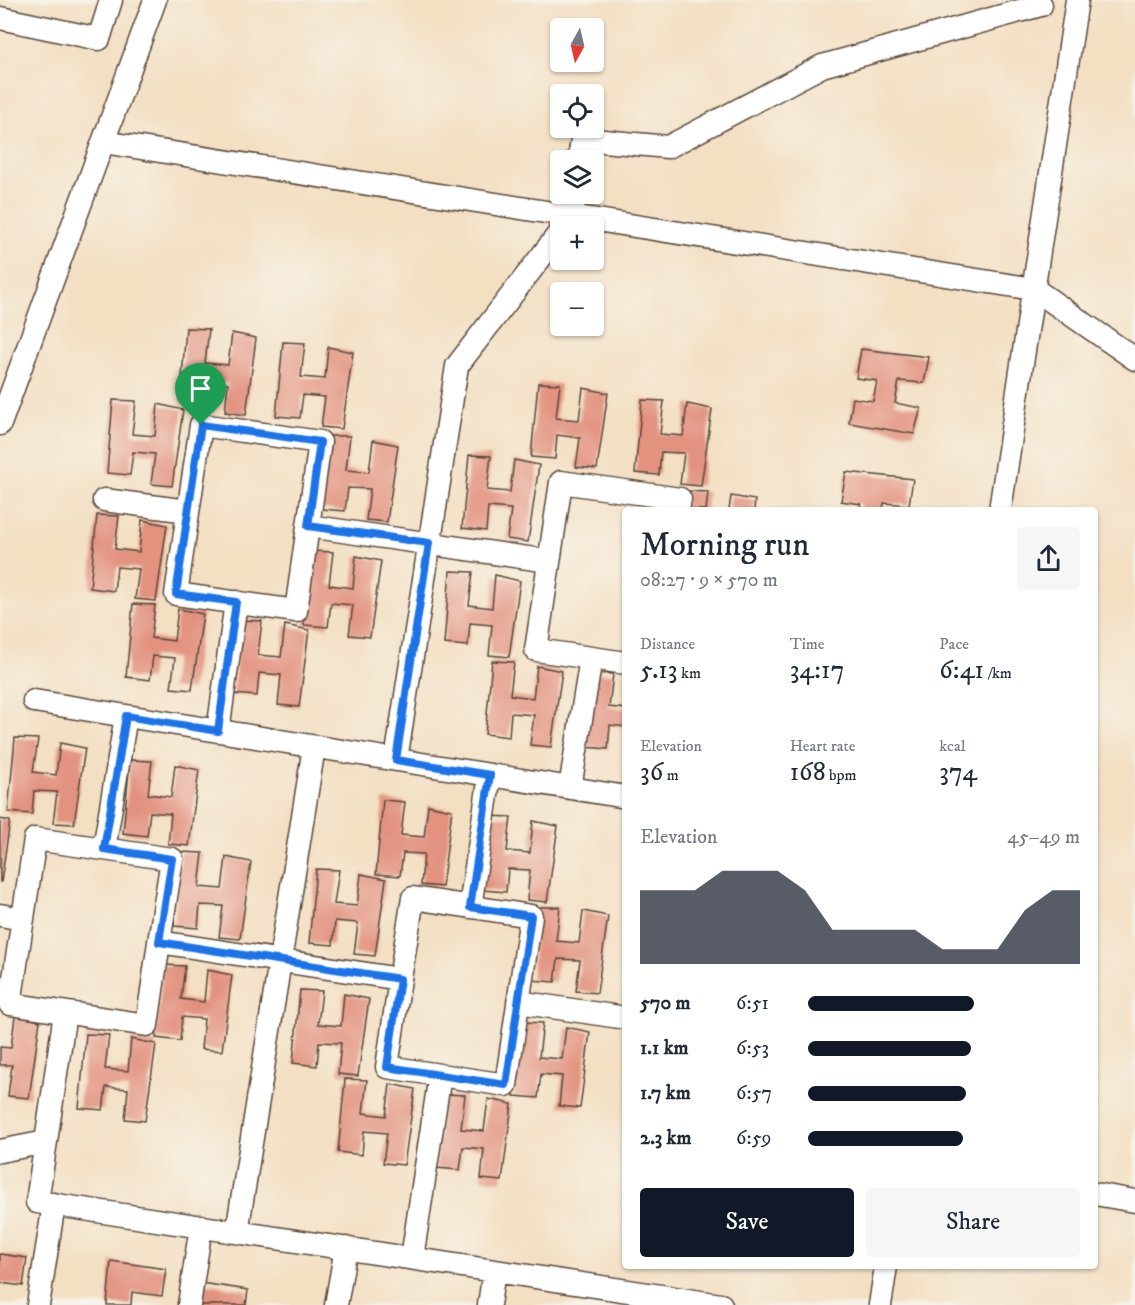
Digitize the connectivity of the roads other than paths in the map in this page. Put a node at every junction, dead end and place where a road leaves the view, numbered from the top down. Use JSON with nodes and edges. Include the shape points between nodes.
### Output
{"nodes":[{"id":1,"x":111,"y":0,"type":"edge"},
{"id":2,"x":155,"y":0,"type":"edge"},
{"id":3,"x":1008,"y":0,"type":"edge"},
{"id":4,"x":1041,"y":5,"type":"junction"},
{"id":5,"x":1077,"y":5,"type":"edge"},
{"id":6,"x":0,"y":18,"type":"edge"},
{"id":7,"x":102,"y":142,"type":"junction"},
{"id":8,"x":580,"y":150,"type":"edge"},
{"id":9,"x":550,"y":222,"type":"edge"},
{"id":10,"x":604,"y":230,"type":"edge"},
{"id":11,"x":550,"y":246,"type":"edge"},
{"id":12,"x":1034,"y":289,"type":"junction"},
{"id":13,"x":1135,"y":358,"type":"edge"},
{"id":14,"x":0,"y":424,"type":"edge"},
{"id":15,"x":104,"y":500,"type":"dead end"},
{"id":16,"x":679,"y":507,"type":"edge"},
{"id":17,"x":1000,"y":507,"type":"edge"},
{"id":18,"x":188,"y":511,"type":"junction"},
{"id":19,"x":308,"y":526,"type":"junction"},
{"id":20,"x":429,"y":543,"type":"junction"},
{"id":21,"x":549,"y":561,"type":"junction"},
{"id":22,"x":236,"y":602,"type":"junction"},
{"id":23,"x":591,"y":658,"type":"junction"},
{"id":24,"x":622,"y":662,"type":"edge"},
{"id":25,"x":34,"y":701,"type":"dead end"},
{"id":26,"x":126,"y":716,"type":"junction"},
{"id":27,"x":218,"y":731,"type":"junction"},
{"id":28,"x":314,"y":747,"type":"junction"},
{"id":29,"x":396,"y":760,"type":"junction"},
{"id":30,"x":490,"y":775,"type":"junction"},
{"id":31,"x":570,"y":788,"type":"junction"},
{"id":32,"x":622,"y":796,"type":"edge"},
{"id":33,"x":104,"y":849,"type":"junction"},
{"id":34,"x":470,"y":907,"type":"junction"},
{"id":35,"x":0,"y":915,"type":"edge"},
{"id":36,"x":23,"y":919,"type":"junction"},
{"id":37,"x":159,"y":942,"type":"junction"},
{"id":38,"x":280,"y":961,"type":"junction"},
{"id":39,"x":400,"y":979,"type":"junction"},
{"id":40,"x":518,"y":1002,"type":"junction"},
{"id":41,"x":65,"y":1013,"type":"junction"},
{"id":42,"x":622,"y":1017,"type":"edge"},
{"id":43,"x":440,"y":1075,"type":"junction"},
{"id":44,"x":46,"y":1142,"type":"junction"},
{"id":45,"x":0,"y":1151,"type":"edge"},
{"id":46,"x":1098,"y":1195,"type":"edge"},
{"id":47,"x":1135,"y":1201,"type":"edge"},
{"id":48,"x":54,"y":1204,"type":"junction"},
{"id":49,"x":201,"y":1227,"type":"junction"},
{"id":50,"x":237,"y":1232,"type":"junction"},
{"id":51,"x":346,"y":1248,"type":"junction"},
{"id":52,"x":412,"y":1258,"type":"junction"},
{"id":53,"x":886,"y":1269,"type":"edge"},
{"id":54,"x":494,"y":1270,"type":"junction"},
{"id":55,"x":38,"y":1305,"type":"edge"},
{"id":56,"x":189,"y":1305,"type":"edge"},
{"id":57,"x":336,"y":1305,"type":"edge"},
{"id":58,"x":489,"y":1305,"type":"edge"},
{"id":59,"x":721,"y":1305,"type":"edge"},
{"id":60,"x":880,"y":1305,"type":"edge"}],
"edges":[{"from":1,"to":6,"type":"street","via":[[99,39]]},
{"from":2,"to":7,"type":"street"},
{"from":3,"to":4,"type":"street"},
{"from":4,"to":5,"type":"street"},
{"from":4,"to":8,"type":"street","via":[[822,66],[668,147],[582,139]]},
{"from":5,"to":12,"type":"street"},
{"from":7,"to":9,"type":"street"},
{"from":7,"to":14,"type":"street"},
{"from":10,"to":12,"type":"street"},
{"from":11,"to":20,"type":"street","via":[[456,366]]},
{"from":12,"to":13,"type":"street"},
{"from":12,"to":17,"type":"street"},
{"from":15,"to":18,"type":"street"},
{"from":16,"to":21,"type":"street","via":[[680,499],[561,482]]},
{"from":18,"to":19,"type":"street","via":[[201,425],[320,442]]},
{"from":18,"to":22,"type":"street","via":[[176,594]]},
{"from":19,"to":20,"type":"street"},
{"from":19,"to":22,"type":"street","via":[[296,611]]},
{"from":20,"to":21,"type":"street"},
{"from":20,"to":29,"type":"street"},
{"from":21,"to":23,"type":"street","via":[[537,650]]},
{"from":22,"to":27,"type":"street"},
{"from":23,"to":24,"type":"street"},
{"from":23,"to":31,"type":"street"},
{"from":25,"to":26,"type":"street"},
{"from":26,"to":27,"type":"street"},
{"from":26,"to":33,"type":"street"},
{"from":27,"to":28,"type":"street"},
{"from":28,"to":29,"type":"street"},
{"from":28,"to":38,"type":"street"},
{"from":29,"to":30,"type":"street"},
{"from":30,"to":31,"type":"street"},
{"from":30,"to":34,"type":"street"},
{"from":31,"to":32,"type":"street"},
{"from":33,"to":36,"type":"street","via":[[35,839]]},
{"from":33,"to":37,"type":"street","via":[[172,859]]},
{"from":34,"to":39,"type":"street","via":[[412,898]]},
{"from":34,"to":40,"type":"street","via":[[531,916]]},
{"from":35,"to":36,"type":"street"},
{"from":36,"to":41,"type":"street","via":[[10,1005]]},
{"from":37,"to":38,"type":"street"},
{"from":37,"to":41,"type":"street","via":[[147,1025]]},
{"from":38,"to":39,"type":"street"},
{"from":38,"to":50,"type":"street"},
{"from":39,"to":43,"type":"street","via":[[387,1067]]},
{"from":40,"to":42,"type":"street"},
{"from":40,"to":43,"type":"street","via":[[506,1085]]},
{"from":41,"to":44,"type":"street"},
{"from":43,"to":52,"type":"street"},
{"from":44,"to":45,"type":"street"},
{"from":44,"to":48,"type":"street","via":[[37,1202]]},
{"from":46,"to":47,"type":"street"},
{"from":48,"to":49,"type":"street"},
{"from":48,"to":55,"type":"street"},
{"from":49,"to":50,"type":"street"},
{"from":49,"to":56,"type":"street"},
{"from":50,"to":51,"type":"street"},
{"from":51,"to":52,"type":"street"},
{"from":51,"to":57,"type":"street"},
{"from":52,"to":54,"type":"street"},
{"from":53,"to":60,"type":"street"},
{"from":54,"to":58,"type":"street"},
{"from":54,"to":59,"type":"street"}]}
